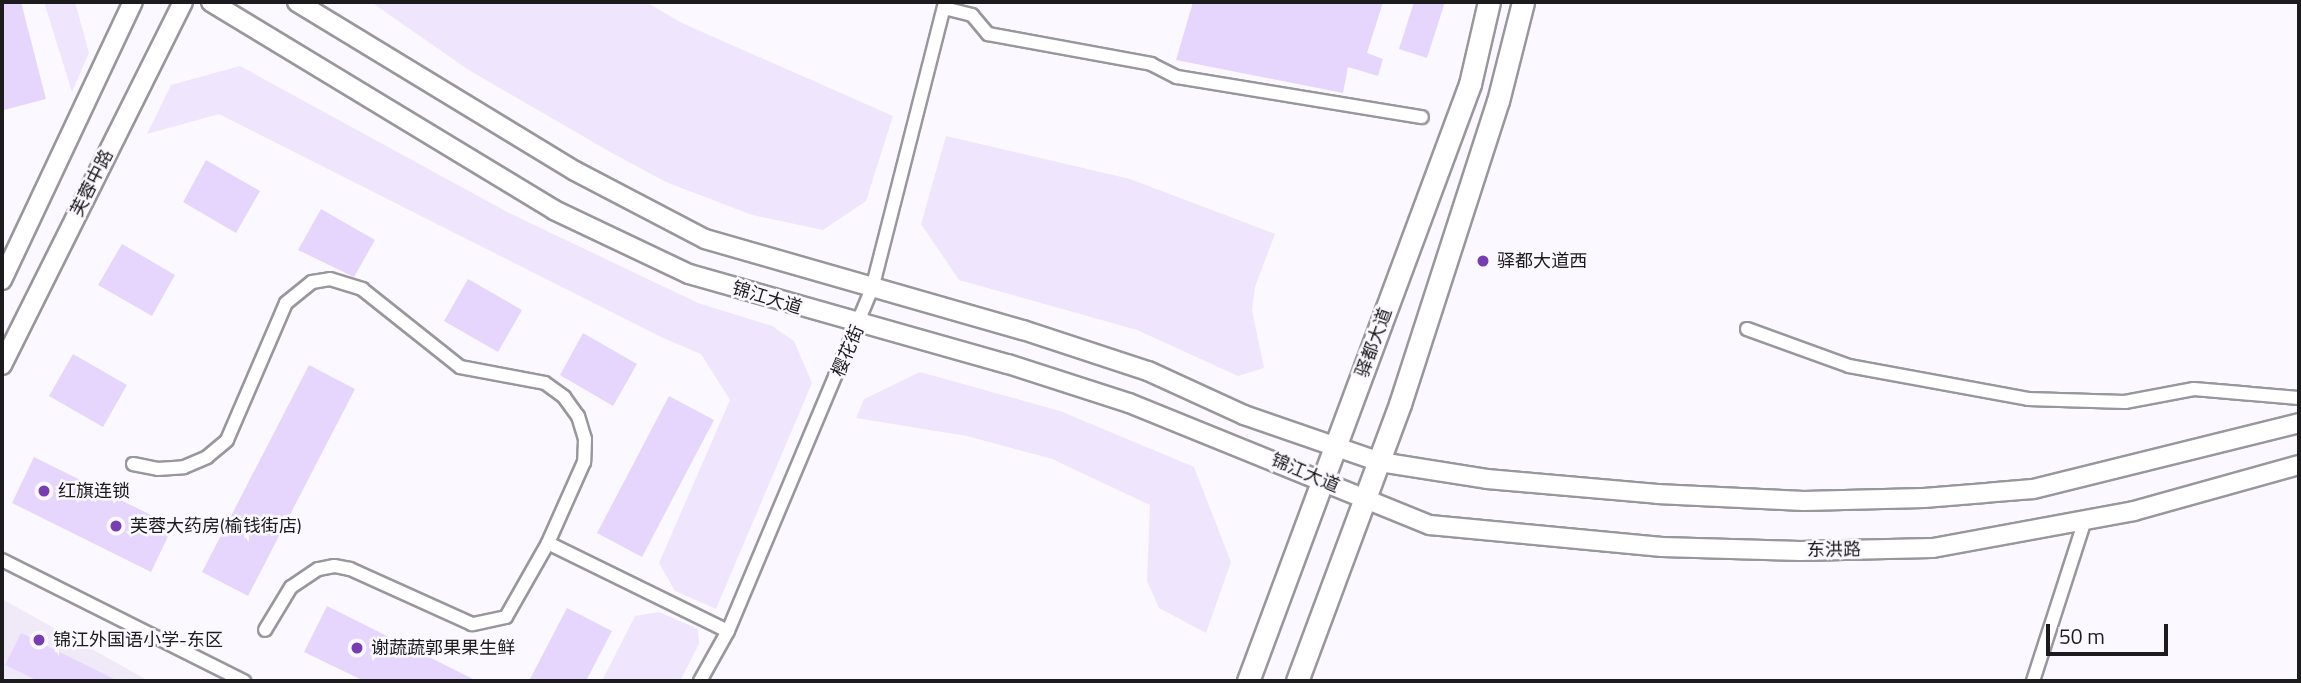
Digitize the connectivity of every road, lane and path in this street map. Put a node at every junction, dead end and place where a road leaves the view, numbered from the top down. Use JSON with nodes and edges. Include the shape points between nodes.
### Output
{"nodes":[{"id":1,"x":132,"y":2,"type":"edge"},
{"id":2,"x":183,"y":2,"type":"edge"},
{"id":3,"x":211,"y":2,"type":"edge"},
{"id":4,"x":297,"y":2,"type":"edge"},
{"id":5,"x":1489,"y":2,"type":"edge"},
{"id":6,"x":1523,"y":2,"type":"edge"},
{"id":7,"x":944,"y":5,"type":"edge"},
{"id":8,"x":1422,"y":117,"type":"dead end"},
{"id":9,"x":2,"y":280,"type":"edge"},
{"id":10,"x":872,"y":289,"type":"junction"},
{"id":11,"x":859,"y":325,"type":"junction"},
{"id":12,"x":1747,"y":329,"type":"dead end"},
{"id":13,"x":2,"y":365,"type":"edge"},
{"id":14,"x":2299,"y":398,"type":"edge"},
{"id":15,"x":2299,"y":423,"type":"edge"},
{"id":16,"x":1333,"y":447,"type":"junction"},
{"id":17,"x":1380,"y":462,"type":"junction"},
{"id":18,"x":133,"y":464,"type":"dead end"},
{"id":19,"x":2299,"y":465,"type":"edge"},
{"id":20,"x":1323,"y":479,"type":"junction"},
{"id":21,"x":1365,"y":500,"type":"junction"},
{"id":22,"x":2085,"y":520,"type":"junction"},
{"id":23,"x":548,"y":543,"type":"junction"},
{"id":24,"x":2,"y":561,"type":"edge"},
{"id":25,"x":265,"y":630,"type":"dead end"},
{"id":26,"x":728,"y":631,"type":"junction"},
{"id":27,"x":244,"y":681,"type":"edge"},
{"id":28,"x":700,"y":681,"type":"edge"},
{"id":29,"x":1248,"y":681,"type":"edge"},
{"id":30,"x":1297,"y":681,"type":"edge"},
{"id":31,"x":2032,"y":681,"type":"edge"}],
"edges":[{"from":1,"to":9,"type":"main road"},
{"from":2,"to":13,"type":"main road","name":"芙蓉中路"},
{"from":3,"to":11,"type":"main road","name":"锦江大道","via":[[554,210],[689,274]]},
{"from":4,"to":10,"type":"main road","name":"锦江大道","via":[[575,171],[705,239]]},
{"from":5,"to":16,"type":"main road","name":"驿都大道","via":[[1470,84]]},
{"from":6,"to":17,"type":"main road","via":[[1498,101]]},
{"from":7,"to":8,"type":"street","via":[[972,15],[988,34],[1151,64],[1177,77]]},
{"from":7,"to":10,"type":"street","name":"樱花街"},
{"from":10,"to":11,"type":"street","name":"樱花街"},
{"from":10,"to":16,"type":"main road","name":"锦江大道","via":[[1023,330],[1135,367],[1244,415]]},
{"from":11,"to":20,"type":"main road","name":"锦江大道","via":[[1008,364],[1117,399]]},
{"from":11,"to":26,"type":"street","name":"樱花街"},
{"from":12,"to":14,"type":"street","via":[[1849,366],[2028,399],[2125,402],[2194,389]]},
{"from":15,"to":17,"type":"main road","via":[[2033,489],[1924,498],[1804,501],[1657,494],[1487,479]]},
{"from":16,"to":17,"type":"main road","name":"锦江大道"},
{"from":16,"to":20,"type":"main road","name":"驿都大道"},
{"from":17,"to":21,"type":"main road"},
{"from":18,"to":23,"type":"street","via":[[158,469],[184,467],[207,457],[227,440],[286,303],[312,282],[346,281],[460,367],[545,383],[564,397],[578,416],[585,439],[584,462]]},
{"from":19,"to":22,"type":"main road","name":"东洪路"},
{"from":20,"to":21,"type":"main road","name":"锦江大道"},
{"from":20,"to":29,"type":"main road","name":"驿都大道"},
{"from":21,"to":22,"type":"main road","name":"东洪路","via":[[1430,525],[1545,539],[1676,547],[1933,548]]},
{"from":21,"to":30,"type":"main road"},
{"from":22,"to":31,"type":"street"},
{"from":23,"to":25,"type":"street","via":[[506,617],[489,623],[456,618],[350,569],[334,566],[310,572],[291,587]]},
{"from":23,"to":26,"type":"street"},
{"from":24,"to":27,"type":"street"},
{"from":26,"to":28,"type":"street","name":"樱花街"}]}
